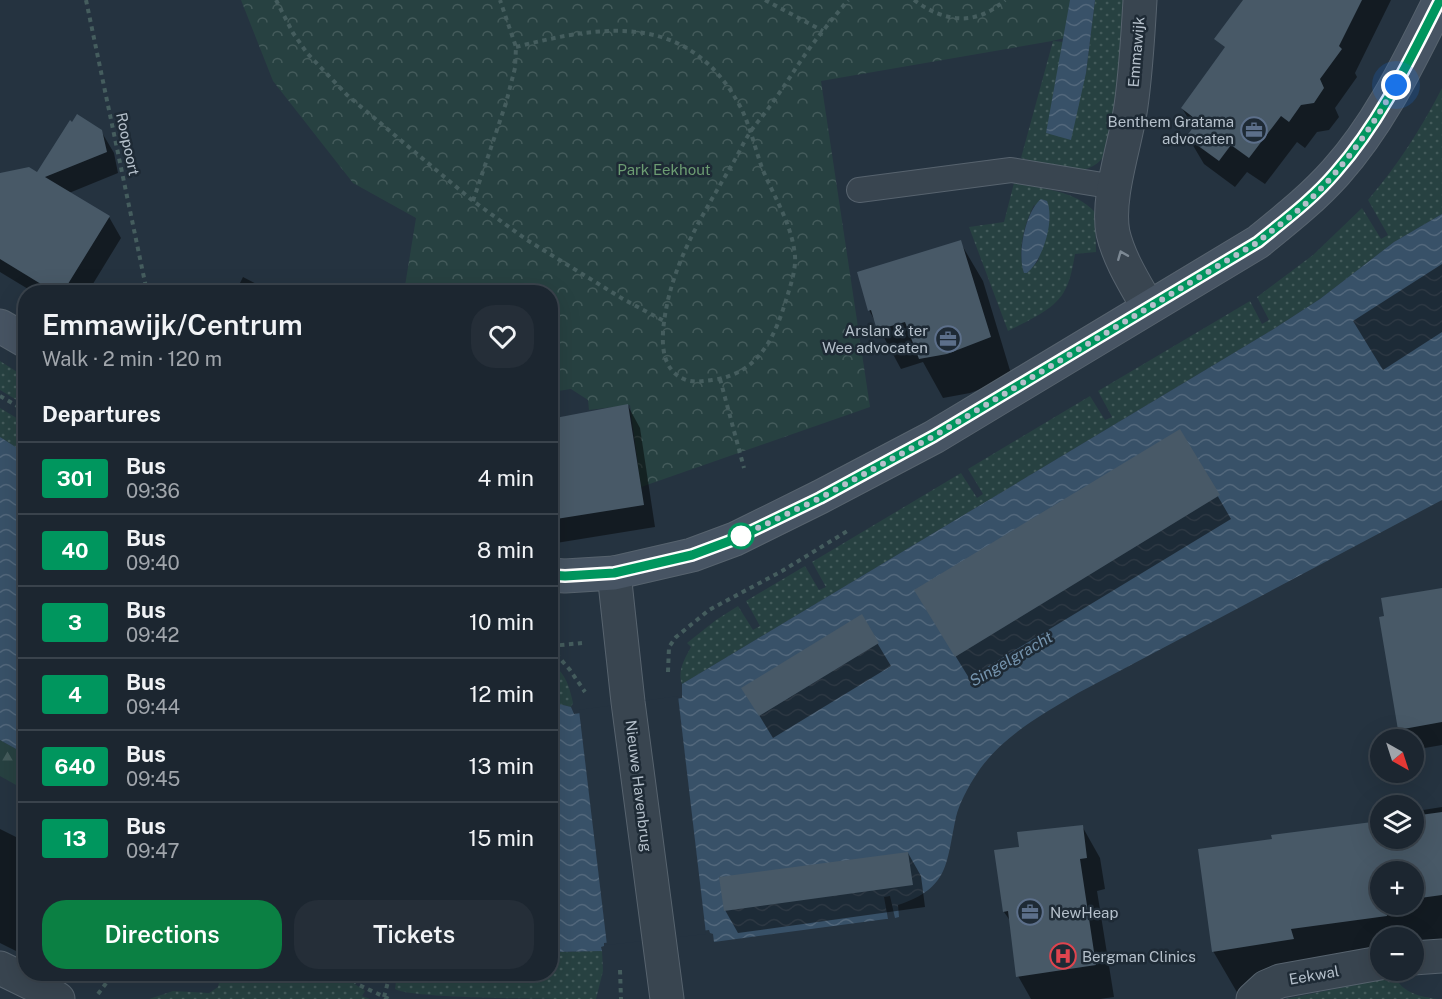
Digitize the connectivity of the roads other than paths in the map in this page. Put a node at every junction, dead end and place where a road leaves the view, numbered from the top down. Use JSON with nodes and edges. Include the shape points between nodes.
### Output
{"nodes":[{"id":1,"x":1140,"y":0,"type":"edge"},
{"id":2,"x":1440,"y":0,"type":"edge"},
{"id":3,"x":1114,"y":187,"type":"junction"},
{"id":4,"x":859,"y":190,"type":"dead end"},
{"id":5,"x":1148,"y":308,"type":"junction"},
{"id":6,"x":0,"y":326,"type":"edge"},
{"id":7,"x":18,"y":336,"type":"edge"},
{"id":8,"x":614,"y":573,"type":"junction"},
{"id":9,"x":558,"y":576,"type":"edge"},
{"id":10,"x":1442,"y":956,"type":"edge"},
{"id":11,"x":1424,"y":957,"type":"edge"},
{"id":12,"x":1370,"y":965,"type":"edge"},
{"id":13,"x":0,"y":968,"type":"edge"},
{"id":14,"x":18,"y":977,"type":"edge"},
{"id":15,"x":27,"y":981,"type":"edge"},
{"id":16,"x":58,"y":999,"type":"edge"},
{"id":17,"x":667,"y":999,"type":"edge"},
{"id":18,"x":1253,"y":999,"type":"edge"}],
"edges":[{"from":1,"to":3,"type":"street","name":"Emmawijk","via":[[1131,106]]},
{"from":2,"to":5,"type":"main road","via":[[1385,104],[1338,170],[1301,208],[1258,242]]},
{"from":3,"to":4,"type":"lane","via":[[1011,170]]},
{"from":5,"to":3,"type":"street","name":"Emmawijk","one_way":true,"via":[[1113,232]]},
{"from":5,"to":8,"type":"main road","via":[[934,436],[820,498],[692,555]]},
{"from":6,"to":7,"type":"main road"},
{"from":8,"to":9,"type":"main road"},
{"from":8,"to":17,"type":"street","name":"Nieuwe Havenbrug"},
{"from":10,"to":11,"type":"street"},
{"from":12,"to":18,"type":"street","name":"Eekwal","via":[[1280,981]]},
{"from":13,"to":14,"type":"street"},
{"from":15,"to":16,"type":"street"}]}
